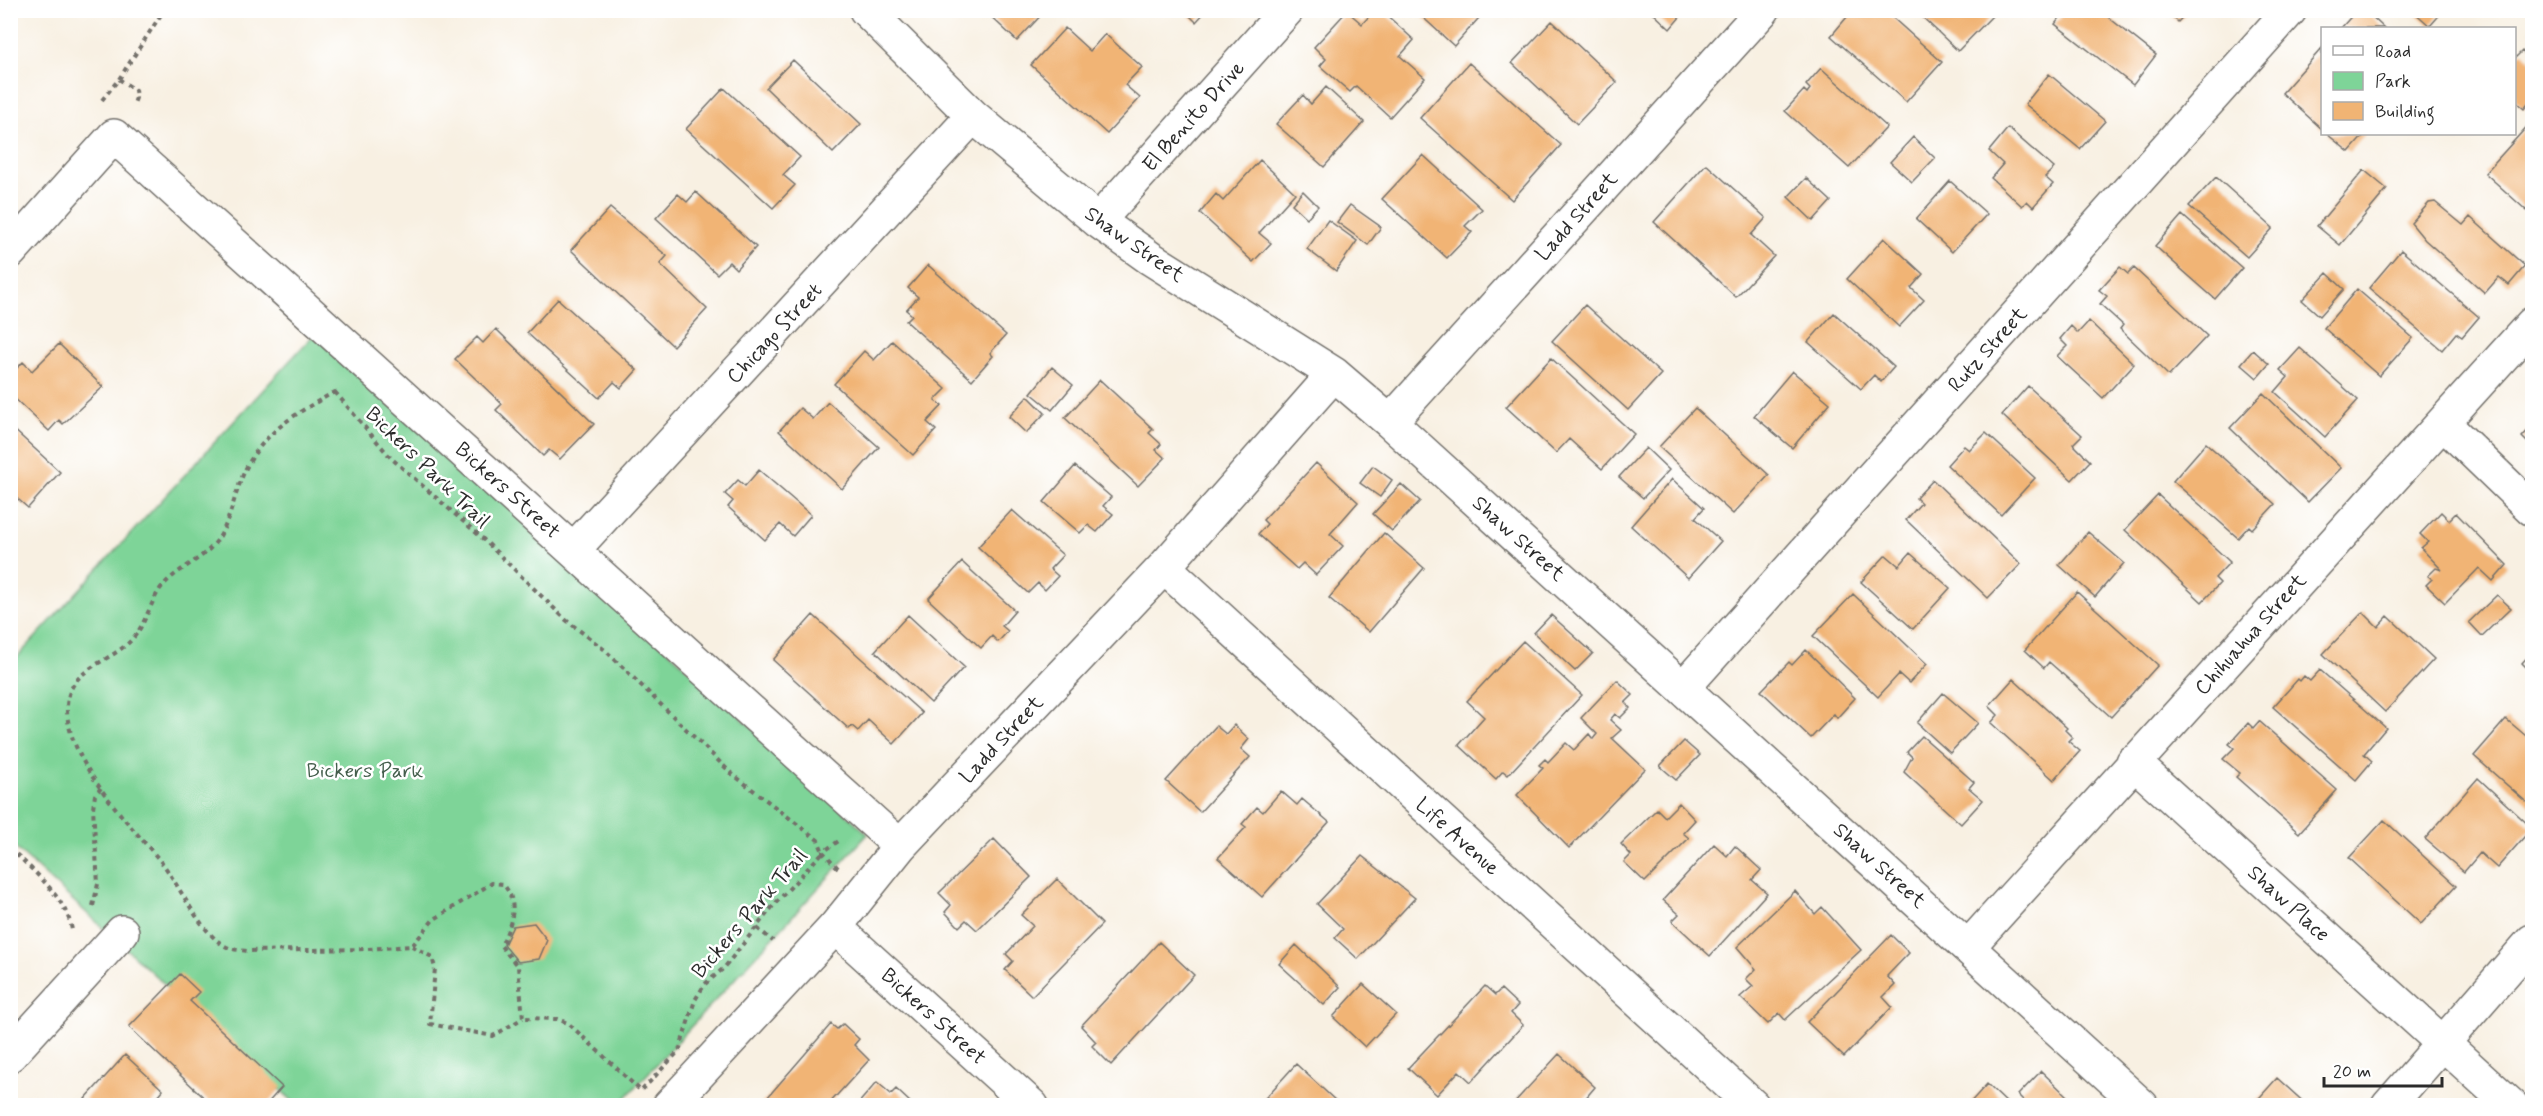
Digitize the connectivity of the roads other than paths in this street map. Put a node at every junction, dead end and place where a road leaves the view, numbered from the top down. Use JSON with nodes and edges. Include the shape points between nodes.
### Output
{"nodes":[{"id":1,"x":866,"y":10,"type":"edge"},
{"id":2,"x":1287,"y":10,"type":"edge"},
{"id":3,"x":1763,"y":10,"type":"edge"},
{"id":4,"x":2290,"y":10,"type":"edge"},
{"id":5,"x":973,"y":116,"type":"junction"},
{"id":6,"x":1098,"y":221,"type":"junction"},
{"id":7,"x":10,"y":252,"type":"edge"},
{"id":8,"x":2532,"y":324,"type":"edge"},
{"id":9,"x":1334,"y":374,"type":"junction"},
{"id":10,"x":1390,"y":422,"type":"junction"},
{"id":11,"x":2443,"y":423,"type":"junction"},
{"id":12,"x":2532,"y":509,"type":"edge"},
{"id":13,"x":574,"y":549,"type":"junction"},
{"id":14,"x":1164,"y":567,"type":"junction"},
{"id":15,"x":1684,"y":687,"type":"junction"},
{"id":16,"x":2133,"y":762,"type":"junction"},
{"id":17,"x":900,"y":846,"type":"junction"},
{"id":18,"x":835,"y":927,"type":"junction"},
{"id":19,"x":122,"y":932,"type":"dead end"},
{"id":20,"x":2532,"y":941,"type":"edge"},
{"id":21,"x":1969,"y":946,"type":"junction"},
{"id":22,"x":2444,"y":1044,"type":"junction"},
{"id":23,"x":10,"y":1055,"type":"edge"},
{"id":24,"x":670,"y":1105,"type":"edge"},
{"id":25,"x":1032,"y":1106,"type":"edge"},
{"id":26,"x":1753,"y":1106,"type":"edge"},
{"id":27,"x":2142,"y":1106,"type":"edge"},
{"id":28,"x":2388,"y":1106,"type":"edge"},
{"id":29,"x":2512,"y":1106,"type":"edge"}],
"edges":[{"from":1,"to":5,"type":"street","name":"Shaw Street"},
{"from":2,"to":6,"type":"street","name":"El Benito Drive"},
{"from":3,"to":10,"type":"street","name":"Ladd Street"},
{"from":4,"to":15,"type":"street","name":"Rutz Street"},
{"from":5,"to":6,"type":"street","name":"Shaw Street"},
{"from":5,"to":13,"type":"street","name":"Chicago Street"},
{"from":6,"to":9,"type":"street","name":"Shaw Street"},
{"from":7,"to":13,"type":"street","name":"Bickers Street","via":[[114,136]]},
{"from":8,"to":11,"type":"street","name":"Chihuahua Street"},
{"from":9,"to":10,"type":"street","name":"Shaw Street"},
{"from":9,"to":14,"type":"street","name":"Ladd Street"},
{"from":10,"to":15,"type":"street","name":"Shaw Street"},
{"from":11,"to":12,"type":"street"},
{"from":11,"to":16,"type":"street","name":"Chihuahua Street"},
{"from":13,"to":17,"type":"street","name":"Bickers Street"},
{"from":14,"to":17,"type":"street","name":"Ladd Street"},
{"from":14,"to":26,"type":"street","name":"Life Avenue"},
{"from":15,"to":21,"type":"street","name":"Shaw Street"},
{"from":16,"to":21,"type":"street","name":"Chihuahua Street"},
{"from":16,"to":22,"type":"street","name":"Shaw Place"},
{"from":17,"to":18,"type":"street","name":"Ladd Street"},
{"from":18,"to":24,"type":"street","name":"Ladd Street"},
{"from":18,"to":25,"type":"street","name":"Bickers Street"},
{"from":19,"to":23,"type":"street"},
{"from":20,"to":22,"type":"street"},
{"from":21,"to":27,"type":"street","name":"Shaw Street"},
{"from":22,"to":28,"type":"street"},
{"from":22,"to":29,"type":"street"}]}
